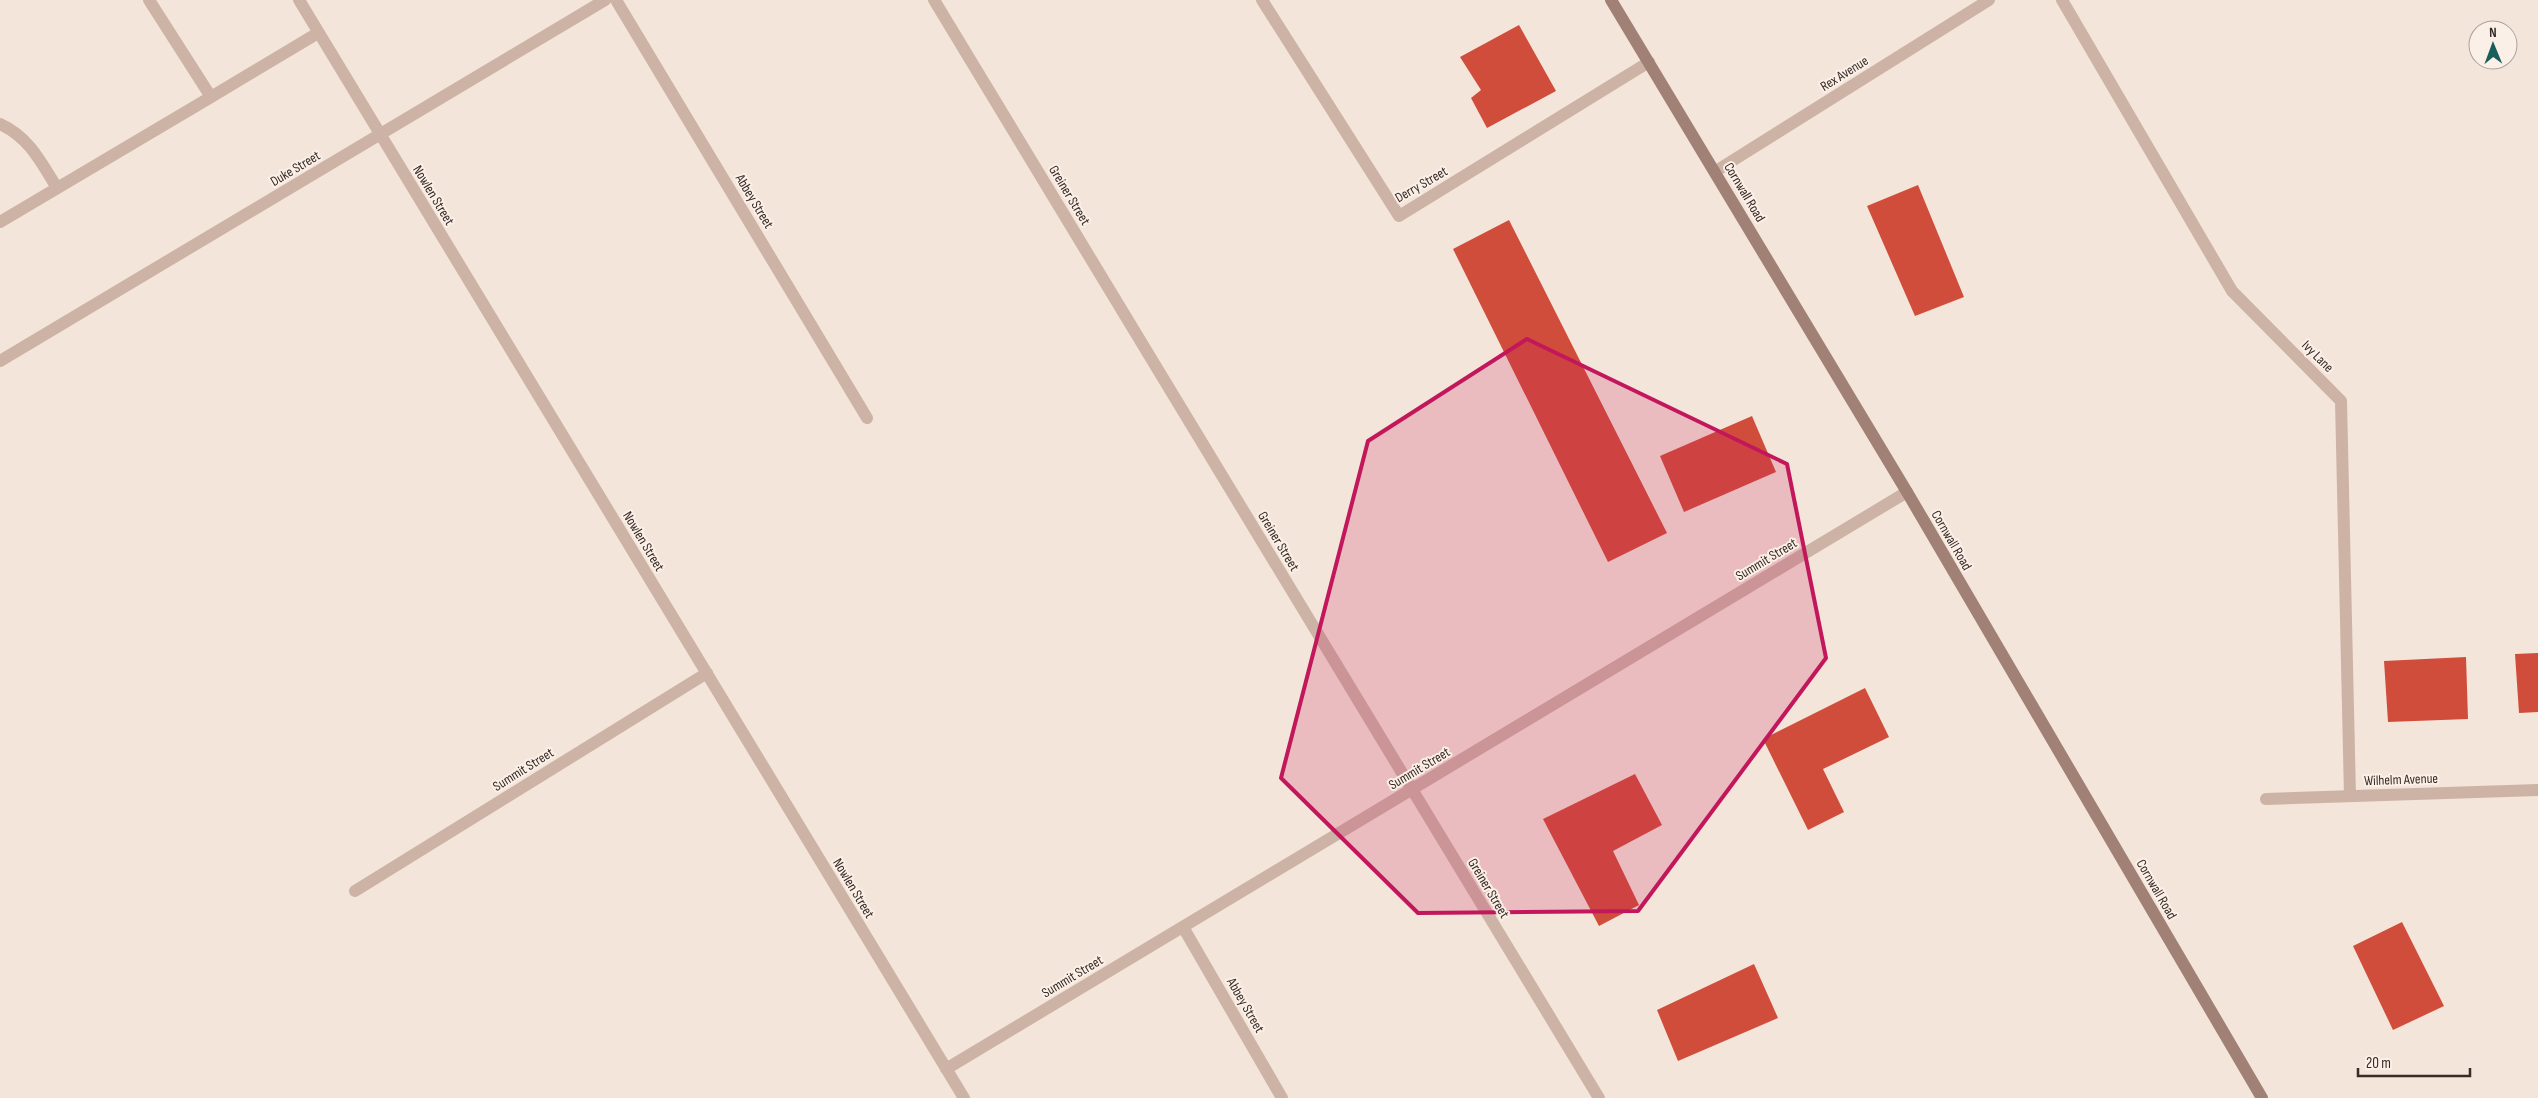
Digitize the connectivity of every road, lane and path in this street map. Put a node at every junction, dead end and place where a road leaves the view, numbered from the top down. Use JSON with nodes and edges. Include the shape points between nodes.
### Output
{"nodes":[{"id":1,"x":149,"y":0,"type":"edge"},
{"id":2,"x":298,"y":0,"type":"edge"},
{"id":3,"x":605,"y":0,"type":"edge"},
{"id":4,"x":616,"y":0,"type":"edge"},
{"id":5,"x":934,"y":0,"type":"edge"},
{"id":6,"x":1262,"y":0,"type":"edge"},
{"id":7,"x":1611,"y":0,"type":"edge"},
{"id":8,"x":1989,"y":0,"type":"edge"},
{"id":9,"x":2062,"y":0,"type":"edge"},
{"id":10,"x":318,"y":33,"type":"junction"},
{"id":11,"x":1649,"y":62,"type":"junction"},
{"id":12,"x":211,"y":97,"type":"junction"},
{"id":13,"x":0,"y":124,"type":"edge"},
{"id":14,"x":380,"y":134,"type":"junction"},
{"id":15,"x":1716,"y":171,"type":"junction"},
{"id":16,"x":57,"y":188,"type":"junction"},
{"id":17,"x":0,"y":222,"type":"edge"},
{"id":18,"x":0,"y":361,"type":"edge"},
{"id":19,"x":867,"y":418,"type":"dead end"},
{"id":20,"x":1907,"y":492,"type":"junction"},
{"id":21,"x":707,"y":673,"type":"junction"},
{"id":22,"x":1412,"y":789,"type":"junction"},
{"id":23,"x":2538,"y":790,"type":"edge"},
{"id":24,"x":2350,"y":796,"type":"junction"},
{"id":25,"x":2266,"y":798,"type":"dead end"},
{"id":26,"x":355,"y":891,"type":"dead end"},
{"id":27,"x":1183,"y":927,"type":"junction"},
{"id":28,"x":946,"y":1069,"type":"junction"},
{"id":29,"x":964,"y":1098,"type":"edge"},
{"id":30,"x":1282,"y":1098,"type":"edge"},
{"id":31,"x":1600,"y":1098,"type":"edge"},
{"id":32,"x":2262,"y":1098,"type":"edge"}],
"edges":[{"from":1,"to":12,"type":"street"},
{"from":2,"to":10,"type":"street","name":"Nowlen Street"},
{"from":3,"to":14,"type":"street","name":"Duke Street"},
{"from":4,"to":19,"type":"street","name":"Abbey Street"},
{"from":5,"to":22,"type":"street","name":"Greiner Street"},
{"from":6,"to":11,"type":"street","name":"Derry Street","via":[[1399,216]]},
{"from":7,"to":11,"type":"main road","name":"Cornwall Road"},
{"from":8,"to":15,"type":"street","name":"Rex Avenue"},
{"from":9,"to":24,"type":"street","name":"Ivy Lane","via":[[2232,291],[2341,401]]},
{"from":10,"to":12,"type":"street"},
{"from":10,"to":14,"type":"street","name":"Nowlen Street"},
{"from":11,"to":15,"type":"main road","name":"Cornwall Road"},
{"from":12,"to":16,"type":"street"},
{"from":13,"to":16,"type":"street","via":[[32,146]]},
{"from":14,"to":18,"type":"street","name":"Duke Street"},
{"from":14,"to":21,"type":"street","name":"Nowlen Street"},
{"from":15,"to":20,"type":"main road","name":"Cornwall Road"},
{"from":16,"to":17,"type":"street"},
{"from":20,"to":22,"type":"street","name":"Summit Street"},
{"from":20,"to":32,"type":"main road","name":"Cornwall Road"},
{"from":21,"to":26,"type":"street","name":"Summit Street"},
{"from":21,"to":28,"type":"street","name":"Nowlen Street"},
{"from":22,"to":27,"type":"street","name":"Summit Street"},
{"from":22,"to":31,"type":"street","name":"Greiner Street"},
{"from":23,"to":24,"type":"street","name":"Wilhelm Avenue"},
{"from":24,"to":25,"type":"street","name":"Wilhelm Avenue"},
{"from":27,"to":28,"type":"street","name":"Summit Street"},
{"from":27,"to":30,"type":"street","name":"Abbey Street"},
{"from":28,"to":29,"type":"street","name":"Nowlen Street"}]}
